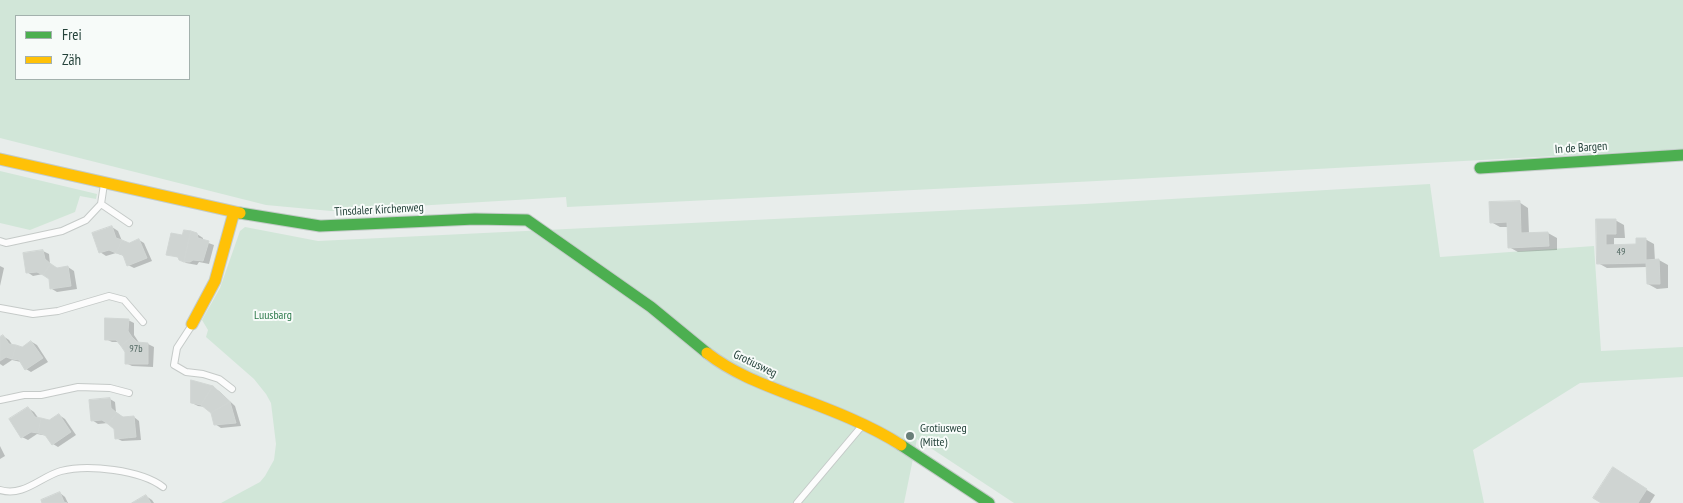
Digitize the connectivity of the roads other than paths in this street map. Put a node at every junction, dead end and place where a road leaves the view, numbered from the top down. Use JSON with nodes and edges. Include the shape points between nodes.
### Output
{"nodes":[{"id":1,"x":1683,"y":155,"type":"edge"},
{"id":2,"x":0,"y":159,"type":"edge"},
{"id":3,"x":1480,"y":168,"type":"dead end"},
{"id":4,"x":105,"y":183,"type":"junction"},
{"id":5,"x":101,"y":204,"type":"junction"},
{"id":6,"x":234,"y":212,"type":"junction"},
{"id":7,"x":527,"y":220,"type":"joint"},
{"id":8,"x":129,"y":223,"type":"dead end"},
{"id":9,"x":0,"y":241,"type":"edge"},
{"id":10,"x":0,"y":308,"type":"edge"},
{"id":11,"x":143,"y":322,"type":"dead end"},
{"id":12,"x":192,"y":324,"type":"joint"},
{"id":13,"x":232,"y":389,"type":"dead end"},
{"id":14,"x":129,"y":393,"type":"dead end"},
{"id":15,"x":0,"y":400,"type":"edge"},
{"id":16,"x":862,"y":426,"type":"junction"},
{"id":17,"x":163,"y":487,"type":"dead end"},
{"id":18,"x":0,"y":490,"type":"edge"},
{"id":19,"x":797,"y":503,"type":"edge"},
{"id":20,"x":989,"y":503,"type":"edge"}],
"edges":[{"from":1,"to":3,"type":"street","name":"In de Bargen"},
{"from":2,"to":4,"type":"street","name":"Tinsdaler Kirchenweg"},
{"from":4,"to":5,"type":"lane"},
{"from":4,"to":6,"type":"street","name":"Tinsdaler Kirchenweg"},
{"from":5,"to":8,"type":"lane"},
{"from":5,"to":9,"type":"lane","via":[[86,220],[62,231],[6,243]]},
{"from":6,"to":7,"type":"street","name":"Tinsdaler Kirchenweg","via":[[320,226],[475,219]]},
{"from":6,"to":12,"type":"street","via":[[215,281]]},
{"from":7,"to":16,"type":"street","name":"Grotiusweg","via":[[652,307],[728,367],[753,381]]},
{"from":10,"to":11,"type":"lane","via":[[33,314],[58,311],[109,296],[124,300]]},
{"from":12,"to":13,"type":"lane","via":[[177,348],[174,365],[186,372],[219,379]]},
{"from":14,"to":15,"type":"lane","via":[[110,388],[78,387]]},
{"from":16,"to":19,"type":"lane"},
{"from":16,"to":20,"type":"street","name":"Grotiusweg","via":[[884,434]]},
{"from":17,"to":18,"type":"lane","via":[[154,480],[127,472],[85,470],[62,471],[9,493]]}]}
